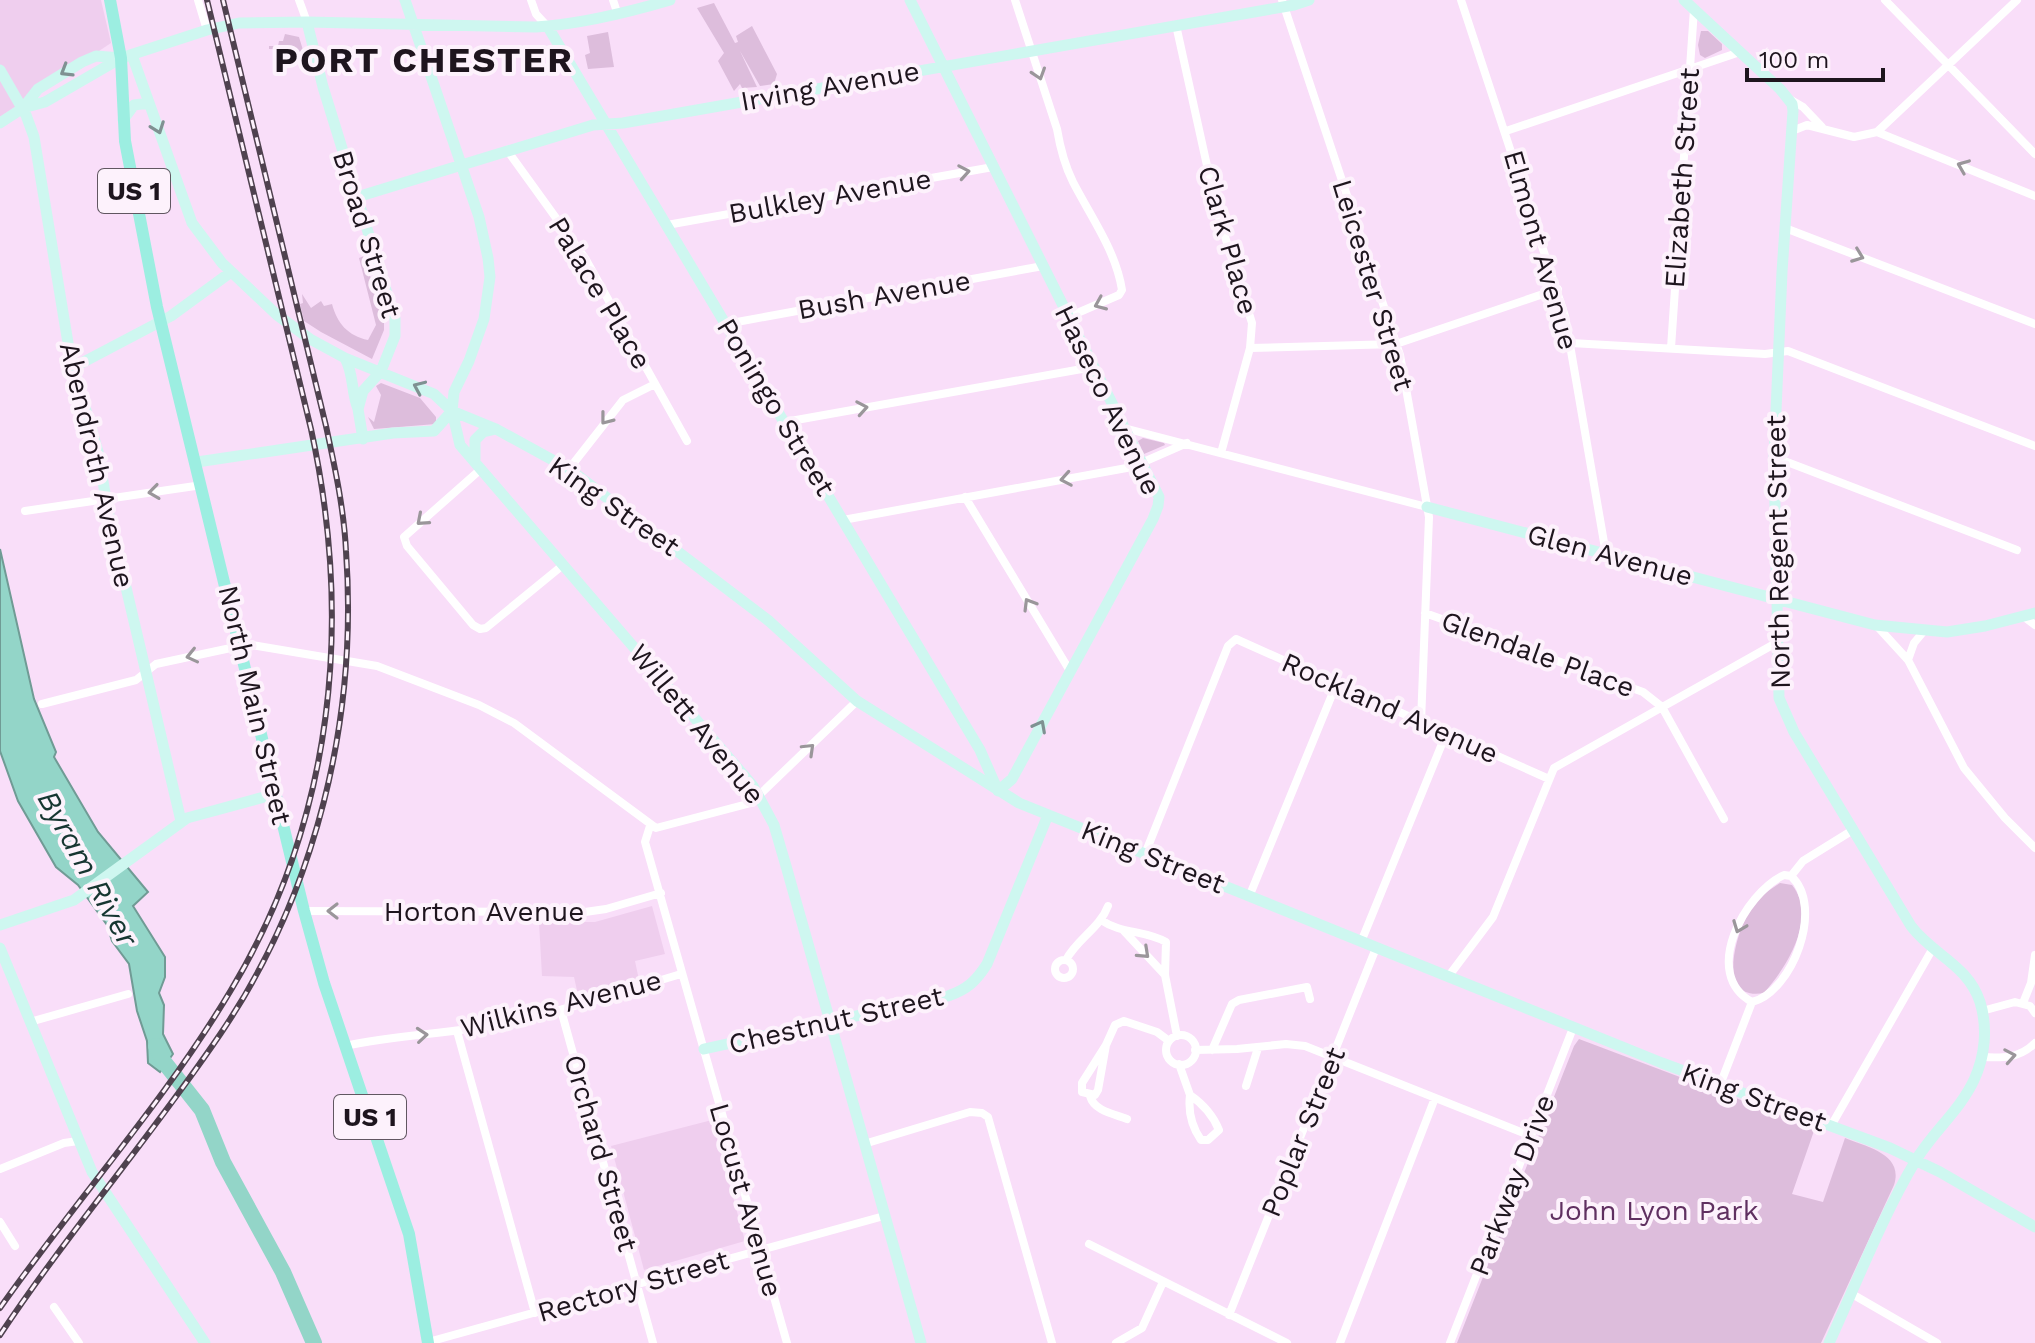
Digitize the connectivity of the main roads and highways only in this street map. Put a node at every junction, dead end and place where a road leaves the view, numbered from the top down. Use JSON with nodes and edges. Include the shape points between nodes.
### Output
{"nodes":[{"id":1,"x":110,"y":0,"type":"edge"},
{"id":2,"x":428,"y":1342,"type":"edge"}],
"edges":[{"from":1,"to":2,"type":"main road","name":"North Main Street","number":"US 1","via":[[127,56],[123,120],[161,322],[304,911],[409,1234]]}]}
